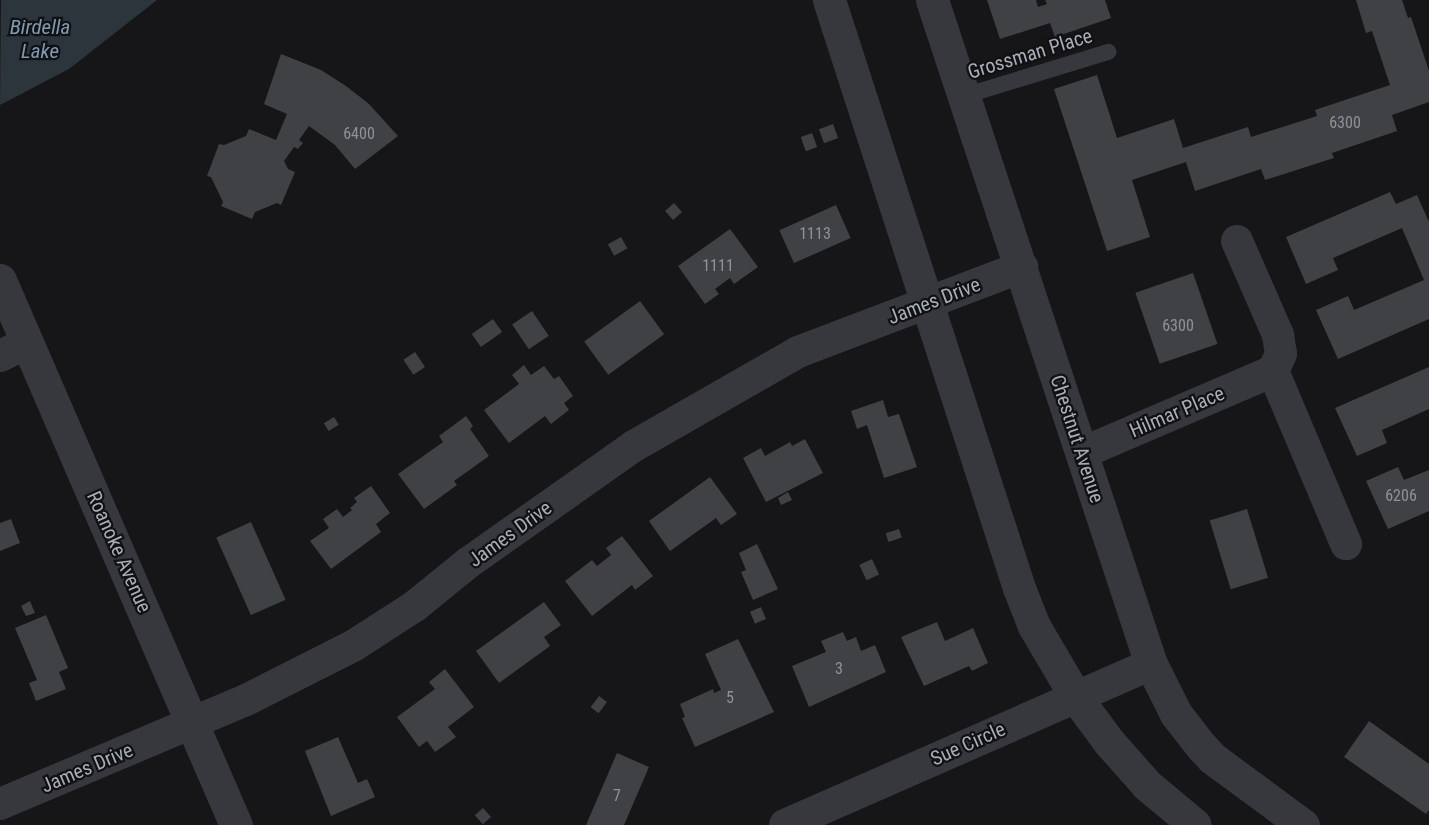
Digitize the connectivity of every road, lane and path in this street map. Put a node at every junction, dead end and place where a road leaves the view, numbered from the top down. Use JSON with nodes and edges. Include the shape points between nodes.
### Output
{"nodes":[{"id":1,"x":829,"y":0,"type":"edge"},
{"id":2,"x":932,"y":0,"type":"edge"},
{"id":3,"x":1108,"y":52,"type":"dead end"},
{"id":4,"x":964,"y":96,"type":"junction"},
{"id":5,"x":1237,"y":241,"type":"dead end"},
{"id":6,"x":1022,"y":267,"type":"junction"},
{"id":7,"x":0,"y":280,"type":"edge"},
{"id":8,"x":929,"y":302,"type":"junction"},
{"id":9,"x":14,"y":350,"type":"edge"},
{"id":10,"x":1273,"y":371,"type":"junction"},
{"id":11,"x":1082,"y":453,"type":"junction"},
{"id":12,"x":1346,"y":544,"type":"dead end"},
{"id":13,"x":1151,"y":664,"type":"junction"},
{"id":14,"x":1075,"y":696,"type":"junction"},
{"id":15,"x":194,"y":723,"type":"junction"},
{"id":16,"x":0,"y":804,"type":"edge"},
{"id":17,"x":236,"y":825,"type":"edge"},
{"id":18,"x":785,"y":825,"type":"edge"},
{"id":19,"x":1195,"y":825,"type":"edge"},
{"id":20,"x":1304,"y":825,"type":"edge"}],
"edges":[{"from":1,"to":8,"type":"street"},
{"from":2,"to":4,"type":"street","name":"Chestnut Avenue"},
{"from":3,"to":4,"type":"lane","name":"Grossman Place"},
{"from":4,"to":6,"type":"street","name":"Chestnut Avenue"},
{"from":5,"to":10,"type":"street","via":[[1278,335],[1281,354]]},
{"from":6,"to":8,"type":"street","name":"James Drive"},
{"from":6,"to":11,"type":"street","name":"Chestnut Avenue"},
{"from":7,"to":9,"type":"street","name":"Roanoke Avenue"},
{"from":8,"to":14,"type":"street","via":[[1019,588],[1034,626]]},
{"from":8,"to":15,"type":"street","name":"James Drive","via":[[798,352],[634,446],[468,563],[415,606],[352,646]]},
{"from":9,"to":15,"type":"street","name":"Roanoke Avenue"},
{"from":10,"to":11,"type":"street","name":"Hilmar Place"},
{"from":10,"to":12,"type":"street"},
{"from":11,"to":13,"type":"street","name":"Chestnut Avenue"},
{"from":13,"to":14,"type":"street","name":"Sue Circle"},
{"from":13,"to":20,"type":"street","name":"Chestnut Avenue","via":[[1176,714],[1212,758]]},
{"from":14,"to":18,"type":"street","name":"Sue Circle"},
{"from":14,"to":19,"type":"street","via":[[1147,785]]},
{"from":15,"to":16,"type":"street","name":"James Drive"},
{"from":15,"to":17,"type":"street","name":"Roanoke Avenue"}]}
